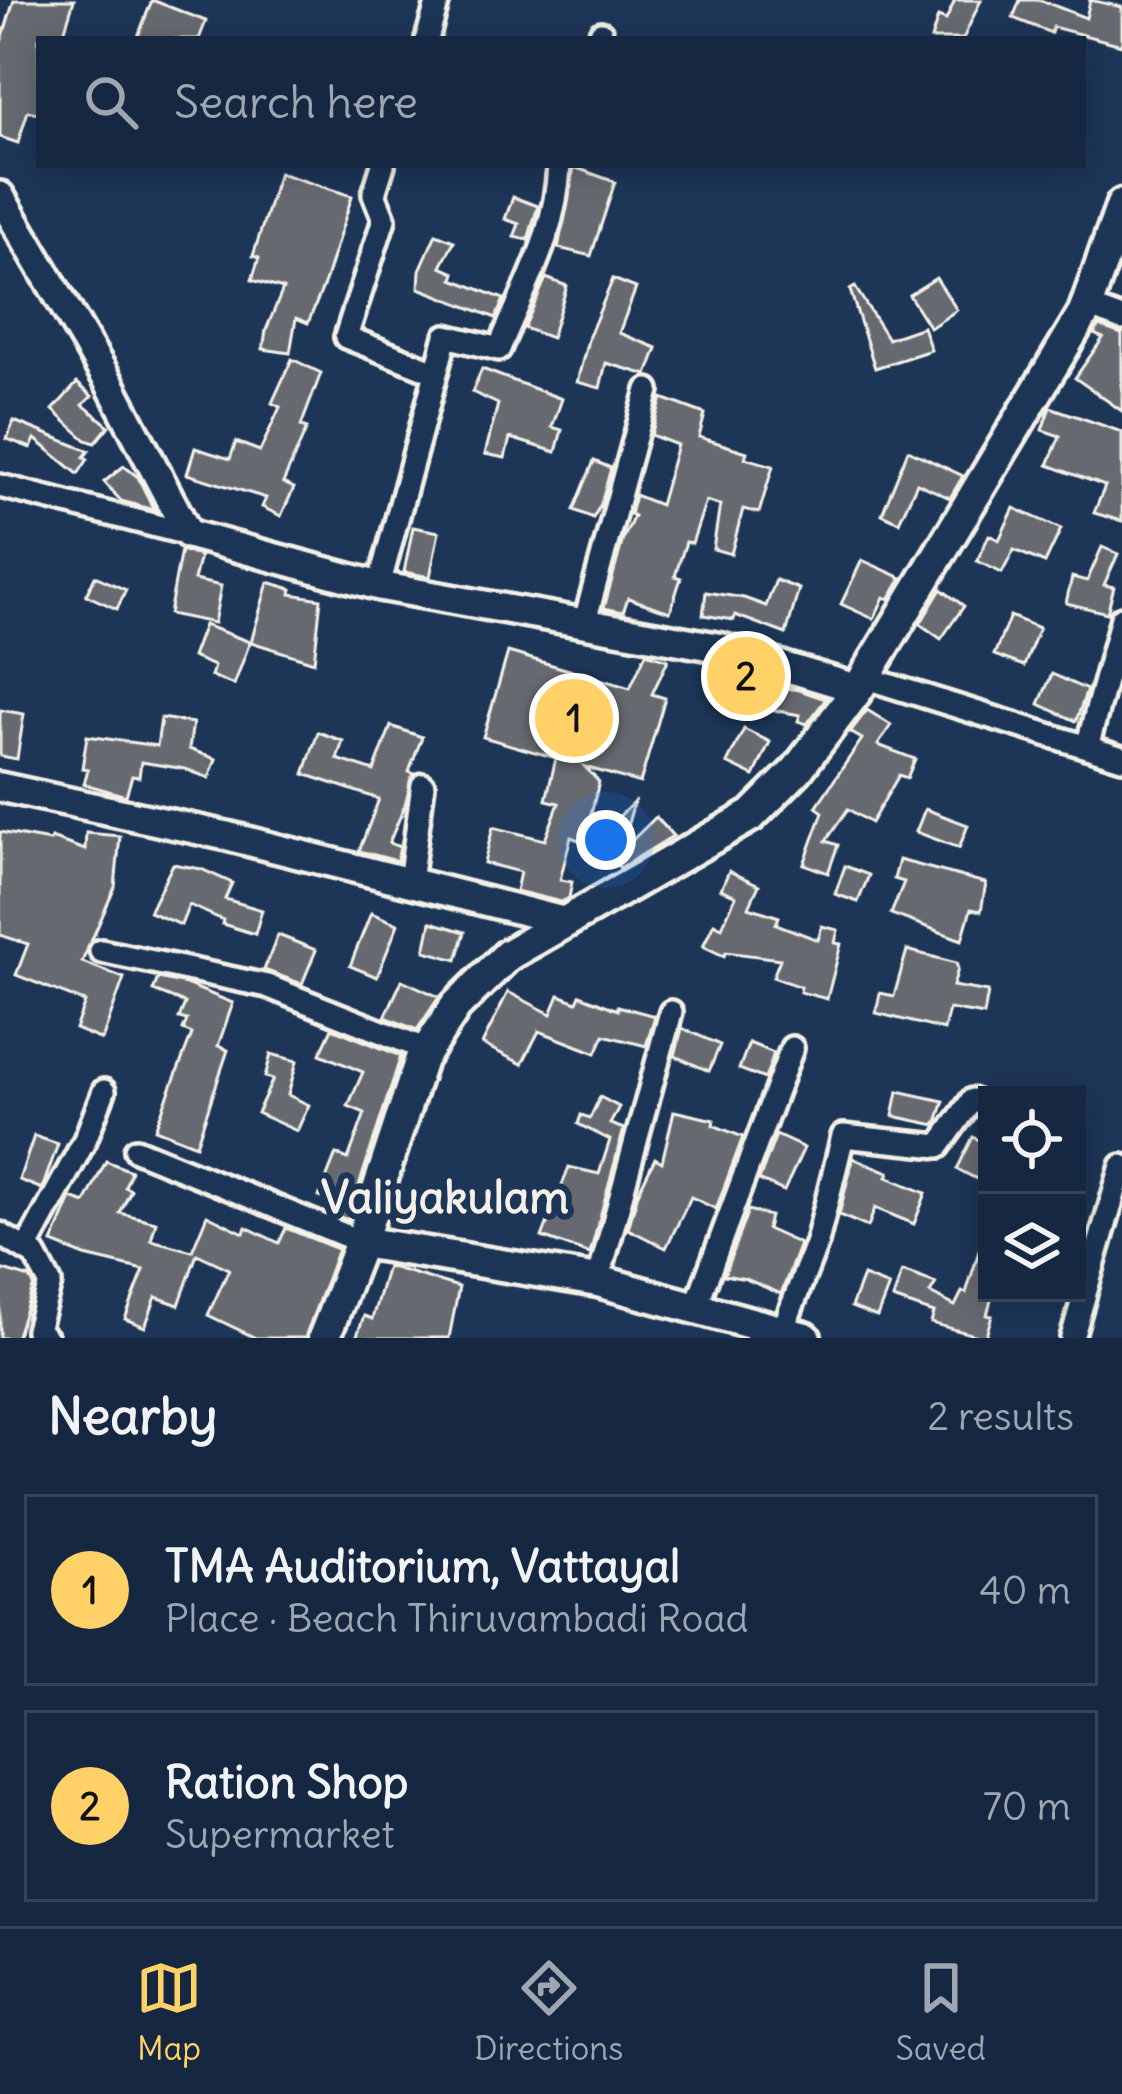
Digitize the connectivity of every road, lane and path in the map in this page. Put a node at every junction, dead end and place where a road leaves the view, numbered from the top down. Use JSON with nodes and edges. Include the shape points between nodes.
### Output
{"nodes":[{"id":1,"x":438,"y":0,"type":"edge"},
{"id":2,"x":428,"y":36,"type":"edge"},
{"id":3,"x":382,"y":168,"type":"edge"},
{"id":4,"x":559,"y":168,"type":"edge"},
{"id":5,"x":1,"y":199,"type":"edge"},
{"id":6,"x":1122,"y":206,"type":"edge"},
{"id":7,"x":1087,"y":306,"type":"junction"},
{"id":8,"x":1122,"y":319,"type":"edge"},
{"id":9,"x":435,"y":372,"type":"junction"},
{"id":10,"x":648,"y":390,"type":"dead end"},
{"id":11,"x":0,"y":486,"type":"edge"},
{"id":12,"x":188,"y":534,"type":"junction"},
{"id":13,"x":379,"y":586,"type":"junction"},
{"id":14,"x":1122,"y":618,"type":"edge"},
{"id":15,"x":585,"y":621,"type":"junction"},
{"id":16,"x":861,"y":683,"type":"junction"},
{"id":17,"x":1087,"y":747,"type":"junction"},
{"id":18,"x":1122,"y":758,"type":"edge"},
{"id":19,"x":423,"y":784,"type":"dead end"},
{"id":20,"x":0,"y":787,"type":"edge"},
{"id":21,"x":410,"y":882,"type":"junction"},
{"id":22,"x":563,"y":921,"type":"junction"},
{"id":23,"x":101,"y":951,"type":"dead end"},
{"id":24,"x":671,"y":1012,"type":"dead end"},
{"id":25,"x":792,"y":1048,"type":"dead end"},
{"id":26,"x":427,"y":1050,"type":"junction"},
{"id":27,"x":104,"y":1091,"type":"dead end"},
{"id":28,"x":972,"y":1100,"type":"dead end"},
{"id":29,"x":136,"y":1150,"type":"dead end"},
{"id":30,"x":1122,"y":1166,"type":"edge"},
{"id":31,"x":0,"y":1234,"type":"edge"},
{"id":32,"x":361,"y":1241,"type":"junction"},
{"id":33,"x":26,"y":1250,"type":"junction"},
{"id":34,"x":598,"y":1281,"type":"junction"},
{"id":35,"x":695,"y":1309,"type":"junction"},
{"id":36,"x":793,"y":1335,"type":"edge"},
{"id":37,"x":46,"y":1338,"type":"edge"},
{"id":38,"x":324,"y":1338,"type":"edge"},
{"id":39,"x":1072,"y":1338,"type":"edge"}],
"edges":[{"from":1,"to":2,"type":"street"},
{"from":3,"to":9,"type":"street","via":[[374,194],[384,218],[346,337]]},
{"from":4,"to":9,"type":"street","via":[[542,258],[499,349],[446,336]]},
{"from":5,"to":12,"type":"street"},
{"from":6,"to":7,"type":"main road"},
{"from":7,"to":8,"type":"street"},
{"from":7,"to":16,"type":"main road"},
{"from":9,"to":13,"type":"street"},
{"from":10,"to":15,"type":"street"},
{"from":11,"to":12,"type":"street"},
{"from":12,"to":13,"type":"street"},
{"from":13,"to":15,"type":"street"},
{"from":14,"to":17,"type":"street"},
{"from":15,"to":16,"type":"street"},
{"from":16,"to":17,"type":"street"},
{"from":16,"to":22,"type":"main road","via":[[797,770],[752,815]]},
{"from":17,"to":18,"type":"street"},
{"from":19,"to":21,"type":"street"},
{"from":20,"to":21,"type":"street"},
{"from":21,"to":22,"type":"street"},
{"from":22,"to":26,"type":"main road","via":[[508,955],[456,1006]]},
{"from":23,"to":26,"type":"street","via":[[267,986]]},
{"from":24,"to":34,"type":"street"},
{"from":25,"to":35,"type":"street"},
{"from":26,"to":32,"type":"main road"},
{"from":27,"to":33,"type":"street"},
{"from":28,"to":36,"type":"street","via":[[939,1145],[843,1136]]},
{"from":29,"to":32,"type":"street"},
{"from":30,"to":39,"type":"street"},
{"from":31,"to":33,"type":"street"},
{"from":32,"to":34,"type":"main road"},
{"from":32,"to":38,"type":"main road"},
{"from":33,"to":37,"type":"street","via":[[50,1282],[36,1320]]},
{"from":34,"to":35,"type":"main road"},
{"from":35,"to":36,"type":"main road"}]}
